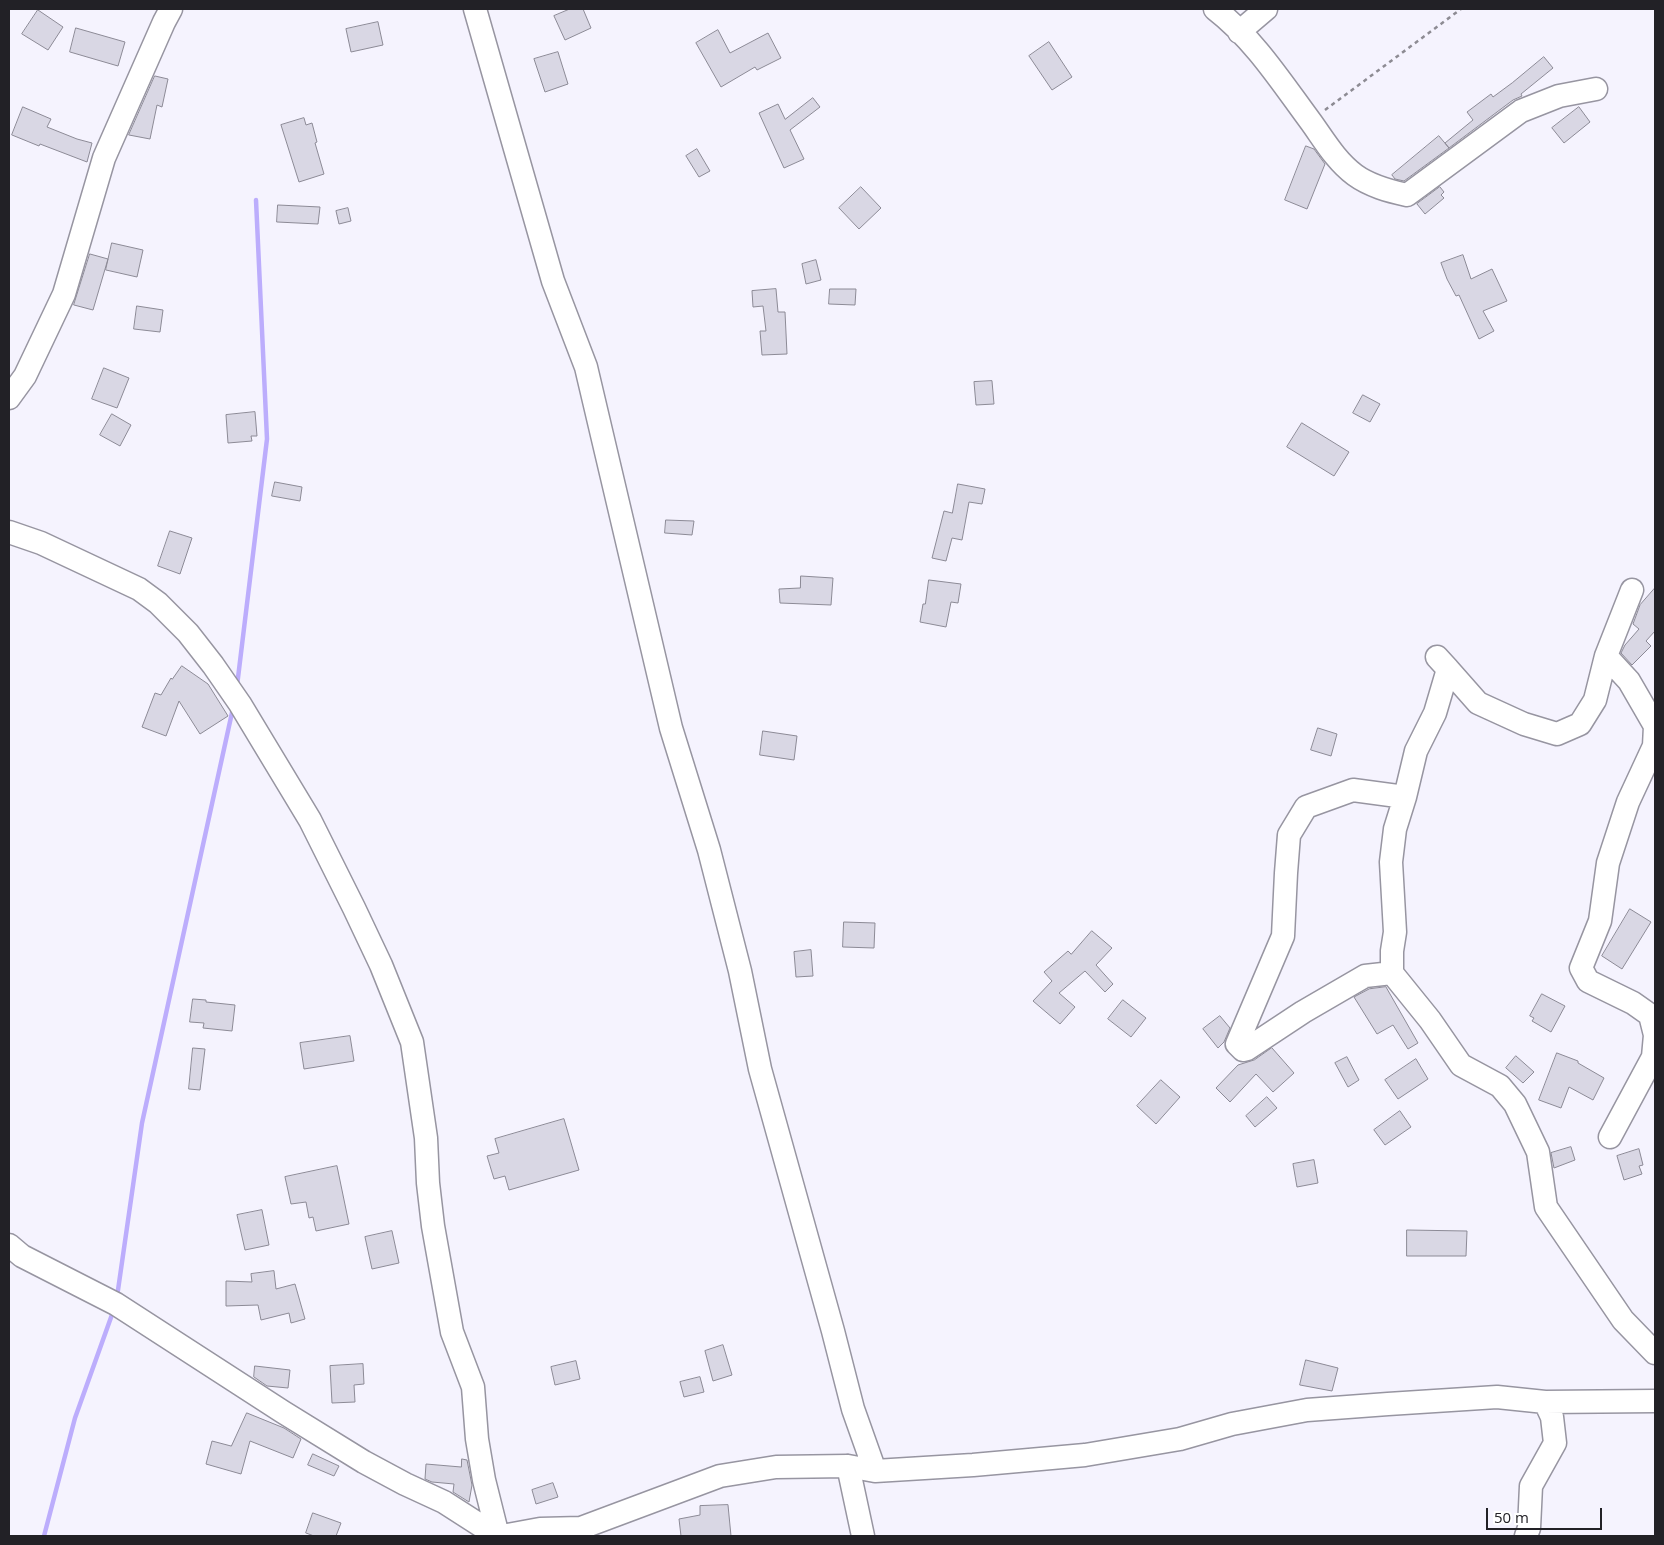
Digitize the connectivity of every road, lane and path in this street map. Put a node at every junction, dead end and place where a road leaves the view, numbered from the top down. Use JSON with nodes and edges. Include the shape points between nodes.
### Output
{"nodes":[{"id":1,"x":171,"y":9,"type":"edge"},
{"id":2,"x":475,"y":9,"type":"edge"},
{"id":3,"x":1215,"y":9,"type":"edge"},
{"id":4,"x":1266,"y":9,"type":"edge"},
{"id":5,"x":1461,"y":9,"type":"edge"},
{"id":6,"x":1239,"y":32,"type":"junction"},
{"id":7,"x":1596,"y":89,"type":"dead end"},
{"id":8,"x":1310,"y":121,"type":"junction"},
{"id":9,"x":9,"y":398,"type":"edge"},
{"id":10,"x":9,"y":532,"type":"edge"},
{"id":11,"x":1632,"y":590,"type":"dead end"},
{"id":12,"x":1606,"y":656,"type":"junction"},
{"id":13,"x":1655,"y":726,"type":"edge"},
{"id":14,"x":1405,"y":797,"type":"junction"},
{"id":15,"x":1392,"y":973,"type":"junction"},
{"id":16,"x":1610,"y":1138,"type":"dead end"},
{"id":17,"x":9,"y":1245,"type":"edge"},
{"id":18,"x":1655,"y":1353,"type":"edge"},
{"id":19,"x":1655,"y":1401,"type":"edge"},
{"id":20,"x":1545,"y":1402,"type":"junction"},
{"id":21,"x":848,"y":1466,"type":"junction"},
{"id":22,"x":875,"y":1471,"type":"junction"},
{"id":23,"x":498,"y":1536,"type":"edge"},
{"id":24,"x":502,"y":1536,"type":"edge"},
{"id":25,"x":863,"y":1536,"type":"edge"},
{"id":26,"x":1526,"y":1536,"type":"edge"}],
"edges":[{"from":1,"to":9,"type":"street","via":[[104,158],[64,294],[25,376]]},
{"from":2,"to":22,"type":"street","via":[[553,281],[586,367],[671,728],[710,850],[760,1069],[853,1409]]},
{"from":3,"to":6,"type":"street"},
{"from":4,"to":6,"type":"street"},
{"from":5,"to":8,"type":"path"},
{"from":6,"to":8,"type":"street"},
{"from":7,"to":8,"type":"street","via":[[1559,96],[1521,111],[1407,195],[1380,188],[1355,175],[1337,158]]},
{"from":10,"to":23,"type":"street","via":[[41,543],[139,589],[188,633],[240,704],[310,820],[382,965],[412,1042],[426,1138],[432,1226],[452,1332],[473,1387],[477,1439]]},
{"from":11,"to":12,"type":"street"},
{"from":12,"to":13,"type":"street","via":[[1630,681]]},
{"from":12,"to":14,"type":"street","via":[[1595,700],[1580,724],[1557,734],[1524,724],[1478,703],[1443,663],[1435,713],[1416,750]]},
{"from":13,"to":16,"type":"street","via":[[1654,746],[1628,802],[1608,863],[1600,921],[1581,968],[1588,981],[1650,1015],[1655,1035],[1652,1057]]},
{"from":14,"to":15,"type":"street","via":[[1391,862],[1395,932]]},
{"from":14,"to":15,"type":"street","via":[[1353,790],[1306,806],[1289,835],[1283,936],[1237,1044],[1243,1050],[1247,1049],[1365,976]]},
{"from":15,"to":18,"type":"street","via":[[1461,1065],[1500,1086],[1514,1104],[1538,1152],[1546,1207],[1623,1320]]},
{"from":17,"to":23,"type":"street","via":[[22,1256],[116,1304],[364,1462],[444,1502]]},
{"from":19,"to":20,"type":"street"},
{"from":20,"to":22,"type":"street","via":[[1497,1397],[1307,1410],[1232,1424],[1180,1440],[1085,1455]]},
{"from":20,"to":26,"type":"street","via":[[1552,1417],[1555,1443],[1531,1486]]},
{"from":21,"to":22,"type":"street"},
{"from":21,"to":24,"type":"street","via":[[776,1467],[720,1476],[581,1528],[540,1529]]},
{"from":21,"to":25,"type":"street"}]}
